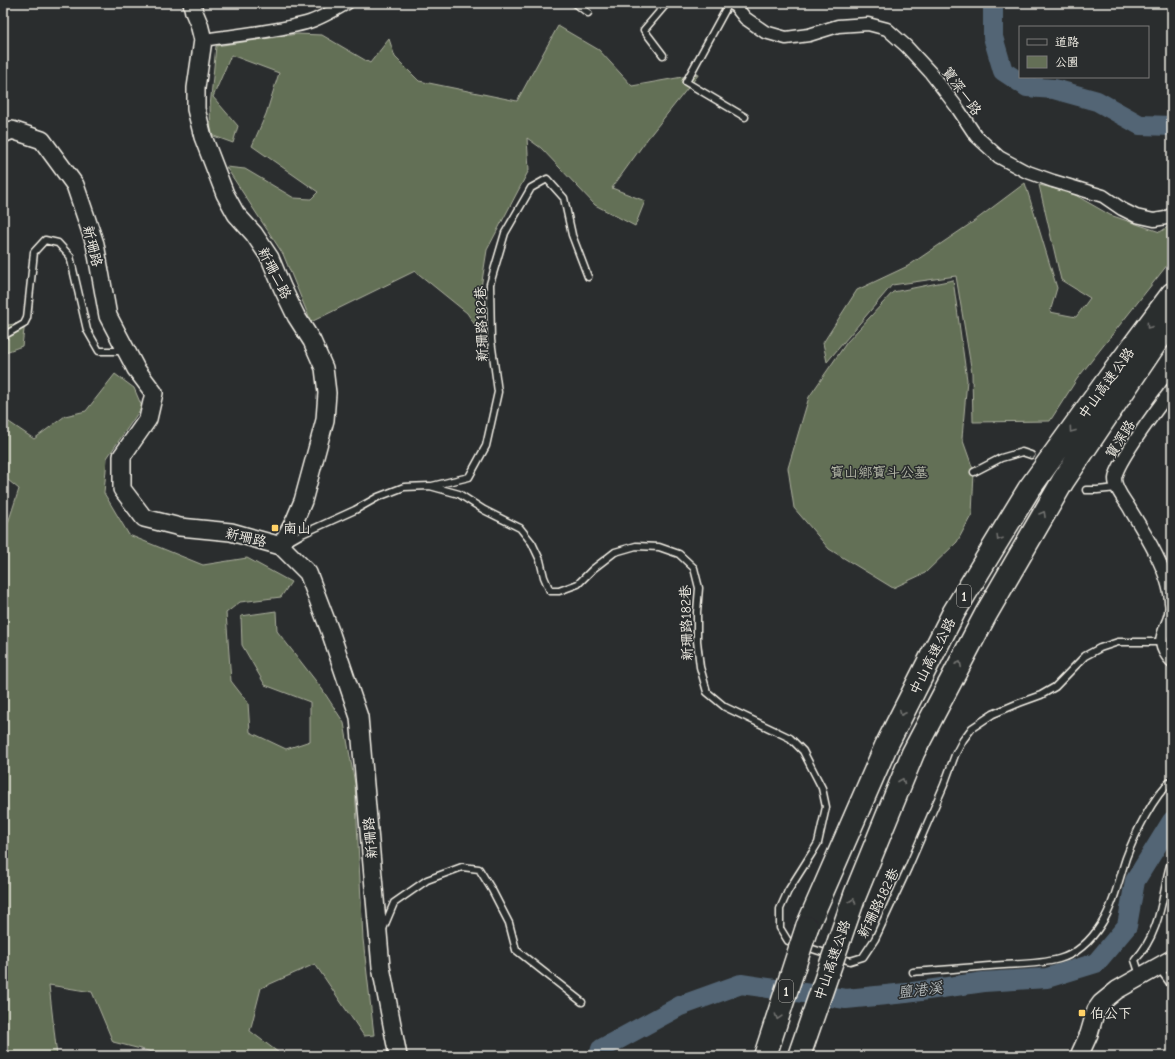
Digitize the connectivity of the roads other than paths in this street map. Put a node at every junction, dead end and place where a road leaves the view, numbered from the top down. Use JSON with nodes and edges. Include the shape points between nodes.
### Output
{"nodes":[{"id":1,"x":192,"y":3,"type":"edge"},
{"id":2,"x":348,"y":3,"type":"edge"},
{"id":3,"x":575,"y":3,"type":"edge"},
{"id":4,"x":667,"y":3,"type":"edge"},
{"id":5,"x":729,"y":3,"type":"edge"},
{"id":6,"x":733,"y":3,"type":"edge"},
{"id":7,"x":1169,"y":3,"type":"edge"},
{"id":8,"x":1172,"y":5,"type":"edge"},
{"id":9,"x":588,"y":13,"type":"dead end"},
{"id":10,"x":203,"y":40,"type":"junction"},
{"id":11,"x":663,"y":56,"type":"dead end"},
{"id":12,"x":745,"y":117,"type":"dead end"},
{"id":13,"x":3,"y":134,"type":"edge"},
{"id":14,"x":1172,"y":214,"type":"edge"},
{"id":15,"x":588,"y":277,"type":"dead end"},
{"id":16,"x":1172,"y":294,"type":"edge"},
{"id":17,"x":1172,"y":323,"type":"edge"},
{"id":18,"x":3,"y":336,"type":"edge"},
{"id":19,"x":126,"y":350,"type":"junction"},
{"id":20,"x":1172,"y":389,"type":"edge"},
{"id":21,"x":1031,"y":455,"type":"dead end"},
{"id":22,"x":974,"y":472,"type":"dead end"},
{"id":23,"x":430,"y":486,"type":"junction"},
{"id":24,"x":1117,"y":488,"type":"junction"},
{"id":25,"x":1086,"y":490,"type":"dead end"},
{"id":26,"x":281,"y":546,"type":"junction"},
{"id":27,"x":1161,"y":642,"type":"junction"},
{"id":28,"x":1172,"y":661,"type":"edge"},
{"id":29,"x":1172,"y":780,"type":"edge"},
{"id":30,"x":1172,"y":860,"type":"edge"},
{"id":31,"x":1165,"y":963,"type":"edge"},
{"id":32,"x":913,"y":972,"type":"dead end"},
{"id":33,"x":1141,"y":976,"type":"junction"},
{"id":34,"x":384,"y":985,"type":"junction"},
{"id":35,"x":1172,"y":986,"type":"edge"},
{"id":36,"x":582,"y":1002,"type":"dead end"},
{"id":37,"x":1081,"y":1055,"type":"edge"},
{"id":38,"x":398,"y":1056,"type":"edge"},
{"id":39,"x":765,"y":1056,"type":"edge"},
{"id":40,"x":799,"y":1056,"type":"edge"}],
"edges":[{"from":1,"to":10,"type":"street","name":"新珊二路"},
{"from":2,"to":10,"type":"street","via":[[307,22]]},
{"from":3,"to":9,"type":"lane"},
{"from":4,"to":11,"type":"lane","via":[[644,30]]},
{"from":5,"to":12,"type":"lane","via":[[686,82]]},
{"from":6,"to":14,"type":"street","name":"寶深一路","via":[[745,18],[765,32],[786,38],[838,26],[868,24],[887,30],[930,72],[976,136],[999,157],[1024,171],[1103,196],[1136,216],[1154,220]]},
{"from":7,"to":8,"type":"lane"},
{"from":10,"to":26,"type":"street","name":"新珊二路","via":[[196,88],[196,109],[203,137],[225,194],[236,214],[254,234],[270,258],[292,309],[312,341],[324,368],[327,393],[325,420],[303,501]]},
{"from":13,"to":19,"type":"street","name":"新珊路","via":[[12,130],[42,140],[75,185],[96,244],[108,316]]},
{"from":15,"to":23,"type":"lane","name":"新珊路182巷","via":[[572,235],[564,198],[547,179],[531,188],[505,233],[490,284],[491,340],[498,392],[486,446],[469,477]]},
{"from":16,"to":39,"type":"highway","name":"中山高速公路","number":"1","one_way":true,"bridge":true,"via":[[1029,489],[954,612],[886,746],[807,927]]},
{"from":40,"to":17,"type":"highway","name":"中山高速公路","number":"1","one_way":true,"bridge":true,"via":[[855,895],[913,753],[986,614],[1062,481]]},
{"from":18,"to":19,"type":"lane","via":[[24,324],[28,310],[34,252],[45,240],[58,242],[70,256],[87,330],[99,351]]},
{"from":19,"to":26,"type":"street","name":"新珊路","via":[[154,393],[148,419],[122,456],[122,489],[144,518],[180,527],[231,532]]},
{"from":20,"to":24,"type":"street","name":"寶深路","via":[[1117,471]]},
{"from":21,"to":22,"type":"lane","via":[[1022,452],[1001,458]]},
{"from":23,"to":26,"type":"lane","name":"新珊路182巷","via":[[404,487],[378,497]]},
{"from":23,"to":27,"type":"lane","name":"新珊路182巷","via":[[459,494],[520,528],[532,543],[550,591],[559,591],[578,584],[615,552],[636,546],[659,547],[679,554],[694,568],[699,588],[697,641],[700,667],[707,692],[725,707],[790,738],[803,751],[822,788],[826,807],[818,842],[780,909],[780,928],[788,941],[850,961],[863,957],[875,939],[922,836],[955,755],[972,728],[993,714],[1055,687],[1085,656],[1100,648],[1118,642]]},
{"from":24,"to":25,"type":"lane"},
{"from":24,"to":27,"type":"street","via":[[1146,536],[1170,587],[1170,618]]},
{"from":26,"to":34,"type":"street","name":"新珊路","via":[[308,573],[359,717]]},
{"from":27,"to":28,"type":"street","via":[[1165,653]]},
{"from":29,"to":32,"type":"lane","via":[[1148,812],[1132,844],[1103,923],[1077,951],[1059,959],[1037,962]]},
{"from":30,"to":33,"type":"lane","via":[[1160,914],[1149,942],[1135,960]]},
{"from":31,"to":33,"type":"street"},
{"from":31,"to":35,"type":"lane"},
{"from":33,"to":37,"type":"street","via":[[1101,1003],[1096,1010]]},
{"from":34,"to":36,"type":"lane","via":[[383,928],[394,903],[427,880],[462,867],[479,869],[509,923],[516,950]]},
{"from":34,"to":38,"type":"street","name":"新珊路"}]}
